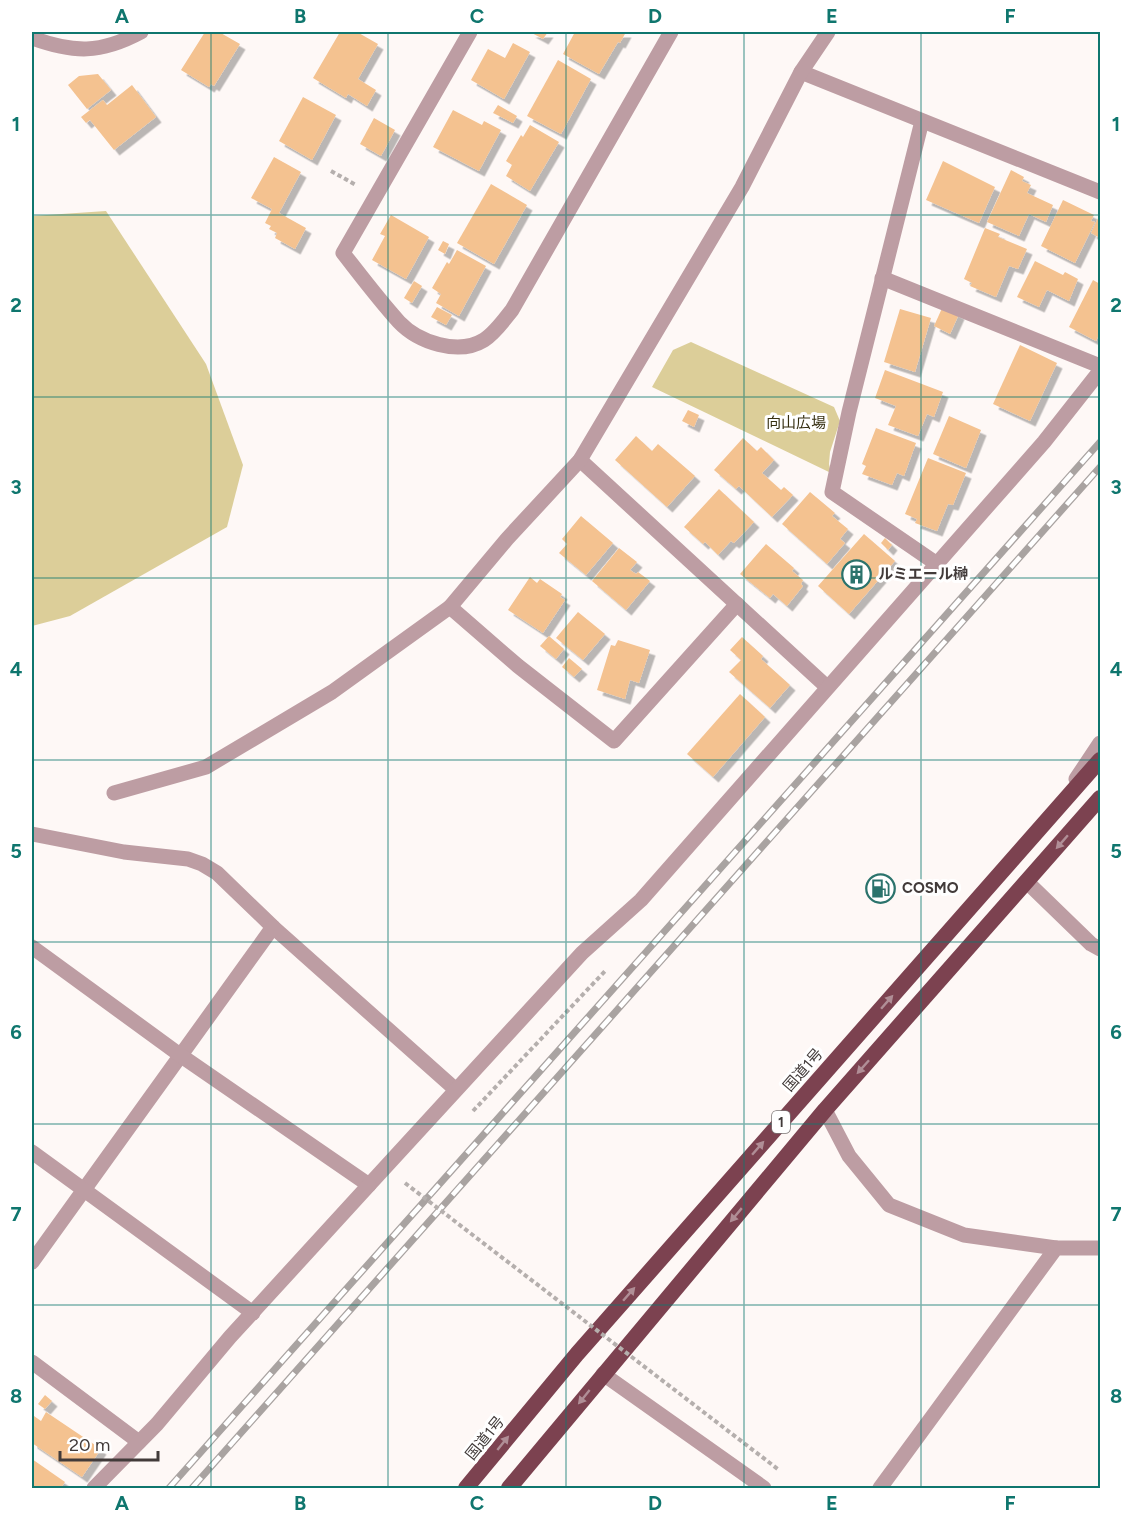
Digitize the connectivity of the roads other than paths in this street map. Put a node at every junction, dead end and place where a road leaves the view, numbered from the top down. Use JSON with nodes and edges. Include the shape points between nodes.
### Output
{"nodes":[{"id":1,"x":141,"y":32,"type":"edge"},
{"id":2,"x":470,"y":32,"type":"edge"},
{"id":3,"x":671,"y":32,"type":"edge"},
{"id":4,"x":828,"y":32,"type":"edge"},
{"id":5,"x":32,"y":38,"type":"edge"},
{"id":6,"x":801,"y":72,"type":"junction"},
{"id":7,"x":922,"y":121,"type":"junction"},
{"id":8,"x":1098,"y":186,"type":"edge"},
{"id":9,"x":882,"y":278,"type":"junction"},
{"id":10,"x":1101,"y":366,"type":"edge"},
{"id":11,"x":1101,"y":371,"type":"edge"},
{"id":12,"x":580,"y":460,"type":"junction"},
{"id":13,"x":937,"y":564,"type":"junction"},
{"id":14,"x":737,"y":604,"type":"junction"},
{"id":15,"x":450,"y":607,"type":"junction"},
{"id":16,"x":827,"y":687,"type":"junction"},
{"id":17,"x":1101,"y":743,"type":"edge"},
{"id":18,"x":1101,"y":760,"type":"edge"},
{"id":19,"x":114,"y":793,"type":"dead end"},
{"id":20,"x":1101,"y":798,"type":"edge"},
{"id":21,"x":1045,"y":823,"type":"junction"},
{"id":22,"x":32,"y":834,"type":"edge"},
{"id":23,"x":1027,"y":882,"type":"junction"},
{"id":24,"x":273,"y":927,"type":"junction"},
{"id":25,"x":32,"y":947,"type":"edge"},
{"id":26,"x":1101,"y":950,"type":"edge"},
{"id":27,"x":180,"y":1055,"type":"junction"},
{"id":28,"x":456,"y":1089,"type":"junction"},
{"id":29,"x":825,"y":1110,"type":"junction"},
{"id":30,"x":32,"y":1152,"type":"edge"},
{"id":31,"x":369,"y":1185,"type":"junction"},
{"id":32,"x":84,"y":1190,"type":"junction"},
{"id":33,"x":1056,"y":1248,"type":"junction"},
{"id":34,"x":1101,"y":1248,"type":"edge"},
{"id":35,"x":32,"y":1262,"type":"edge"},
{"id":36,"x":253,"y":1313,"type":"junction"},
{"id":37,"x":32,"y":1362,"type":"edge"},
{"id":38,"x":603,"y":1374,"type":"junction"},
{"id":39,"x":139,"y":1442,"type":"junction"},
{"id":40,"x":94,"y":1488,"type":"edge"},
{"id":41,"x":466,"y":1488,"type":"edge"},
{"id":42,"x":509,"y":1488,"type":"edge"},
{"id":43,"x":764,"y":1488,"type":"edge"},
{"id":44,"x":880,"y":1488,"type":"edge"}],
"edges":[{"from":1,"to":5,"type":"street","via":[[117,44],[87,50]]},
{"from":2,"to":3,"type":"street","via":[[343,253],[399,323],[436,344],[453,346],[485,339],[512,310]]},
{"from":4,"to":6,"type":"street"},
{"from":6,"to":7,"type":"street"},
{"from":6,"to":12,"type":"street","via":[[742,187]]},
{"from":7,"to":8,"type":"street"},
{"from":7,"to":9,"type":"street"},
{"from":9,"to":10,"type":"street"},
{"from":9,"to":13,"type":"street","via":[[832,492]]},
{"from":11,"to":13,"type":"street"},
{"from":12,"to":14,"type":"street"},
{"from":12,"to":15,"type":"street"},
{"from":13,"to":16,"type":"street"},
{"from":14,"to":15,"type":"street","via":[[614,741]]},
{"from":14,"to":16,"type":"street"},
{"from":15,"to":19,"type":"street","via":[[332,692],[206,768]]},
{"from":16,"to":28,"type":"street","via":[[640,900],[582,952]]},
{"from":17,"to":21,"type":"street"},
{"from":18,"to":21,"type":"highway","name":"国道1号","number":"1"},
{"from":20,"to":23,"type":"highway","number":"1","one_way":true},
{"from":41,"to":21,"type":"highway","name":"国道1号","number":"1","one_way":true,"via":[[585,1344]]},
{"from":22,"to":24,"type":"street","via":[[124,852],[188,859],[217,873]]},
{"from":23,"to":26,"type":"street"},
{"from":23,"to":29,"type":"highway","number":"1","one_way":true},
{"from":24,"to":27,"type":"street"},
{"from":24,"to":28,"type":"street"},
{"from":25,"to":27,"type":"street"},
{"from":27,"to":31,"type":"street"},
{"from":27,"to":32,"type":"street"},
{"from":28,"to":31,"type":"street"},
{"from":29,"to":33,"type":"street","via":[[849,1156],[889,1205],[964,1235]]},
{"from":29,"to":38,"type":"highway","number":"1","one_way":true},
{"from":30,"to":32,"type":"street"},
{"from":31,"to":36,"type":"street"},
{"from":32,"to":35,"type":"street"},
{"from":32,"to":36,"type":"street"},
{"from":33,"to":34,"type":"street"},
{"from":33,"to":44,"type":"street"},
{"from":36,"to":39,"type":"street"},
{"from":37,"to":39,"type":"street"},
{"from":38,"to":42,"type":"highway","number":"1","one_way":true},
{"from":38,"to":43,"type":"street"},
{"from":39,"to":40,"type":"street"}]}
